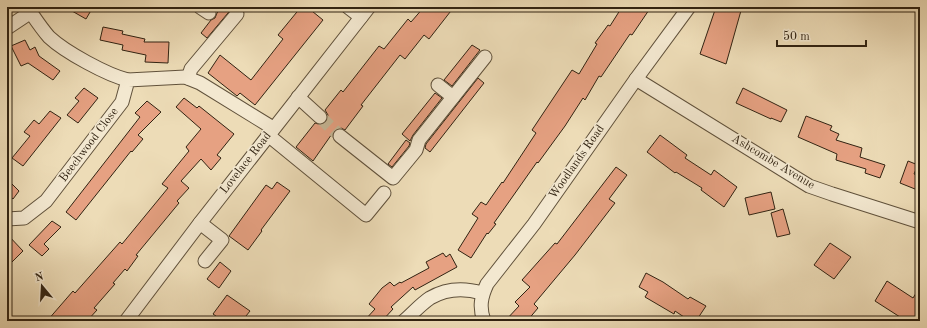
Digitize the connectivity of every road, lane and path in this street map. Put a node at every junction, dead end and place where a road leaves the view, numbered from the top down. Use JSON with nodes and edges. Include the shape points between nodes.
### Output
{"nodes":[{"id":1,"x":348,"y":7,"type":"edge"},
{"id":2,"x":689,"y":7,"type":"edge"},
{"id":3,"x":29,"y":9,"type":"edge"},
{"id":4,"x":365,"y":12,"type":"edge"},
{"id":5,"x":237,"y":14,"type":"dead end"},
{"id":6,"x":7,"y":28,"type":"edge"},
{"id":7,"x":485,"y":56,"type":"dead end"},
{"id":8,"x":188,"y":78,"type":"junction"},
{"id":9,"x":636,"y":79,"type":"junction"},
{"id":10,"x":128,"y":80,"type":"junction"},
{"id":11,"x":438,"y":85,"type":"dead end"},
{"id":12,"x":453,"y":97,"type":"junction"},
{"id":13,"x":298,"y":98,"type":"junction"},
{"id":14,"x":320,"y":117,"type":"tunnel mouth"},
{"id":15,"x":270,"y":132,"type":"junction"},
{"id":16,"x":340,"y":136,"type":"tunnel mouth"},
{"id":17,"x":384,"y":193,"type":"dead end"},
{"id":18,"x":7,"y":219,"type":"edge"},
{"id":19,"x":200,"y":222,"type":"junction"},
{"id":20,"x":920,"y":222,"type":"edge"},
{"id":21,"x":205,"y":261,"type":"dead end"},
{"id":22,"x":482,"y":293,"type":"junction"},
{"id":23,"x":126,"y":321,"type":"edge"},
{"id":24,"x":404,"y":321,"type":"edge"},
{"id":25,"x":484,"y":321,"type":"edge"}],
"edges":[{"from":1,"to":4,"type":"street"},
{"from":2,"to":9,"type":"street","name":"Woodlands Road"},
{"from":3,"to":6,"type":"street"},
{"from":3,"to":10,"type":"street","via":[[49,37],[115,77]]},
{"from":4,"to":13,"type":"street","name":"Lovelace Road"},
{"from":5,"to":8,"type":"street","via":[[191,68]]},
{"from":7,"to":12,"type":"street"},
{"from":8,"to":10,"type":"street"},
{"from":8,"to":15,"type":"street","via":[[200,83]]},
{"from":9,"to":20,"type":"street","name":"Ashcombe Avenue","via":[[809,186]]},
{"from":9,"to":22,"type":"street","name":"Woodlands Road"},
{"from":10,"to":18,"type":"street","name":"Beechwood Close","via":[[122,102],[46,201],[24,218]]},
{"from":11,"to":12,"type":"street"},
{"from":12,"to":16,"type":"street","via":[[393,178]]},
{"from":13,"to":14,"type":"street"},
{"from":13,"to":15,"type":"street","name":"Lovelace Road"},
{"from":15,"to":17,"type":"street","via":[[366,215]]},
{"from":15,"to":19,"type":"street","name":"Lovelace Road"},
{"from":19,"to":21,"type":"street","via":[[222,240]]},
{"from":19,"to":23,"type":"street","name":"Lovelace Road"},
{"from":22,"to":24,"type":"street","via":[[453,289],[430,298]]},
{"from":22,"to":25,"type":"street","via":[[480,303]]}]}
